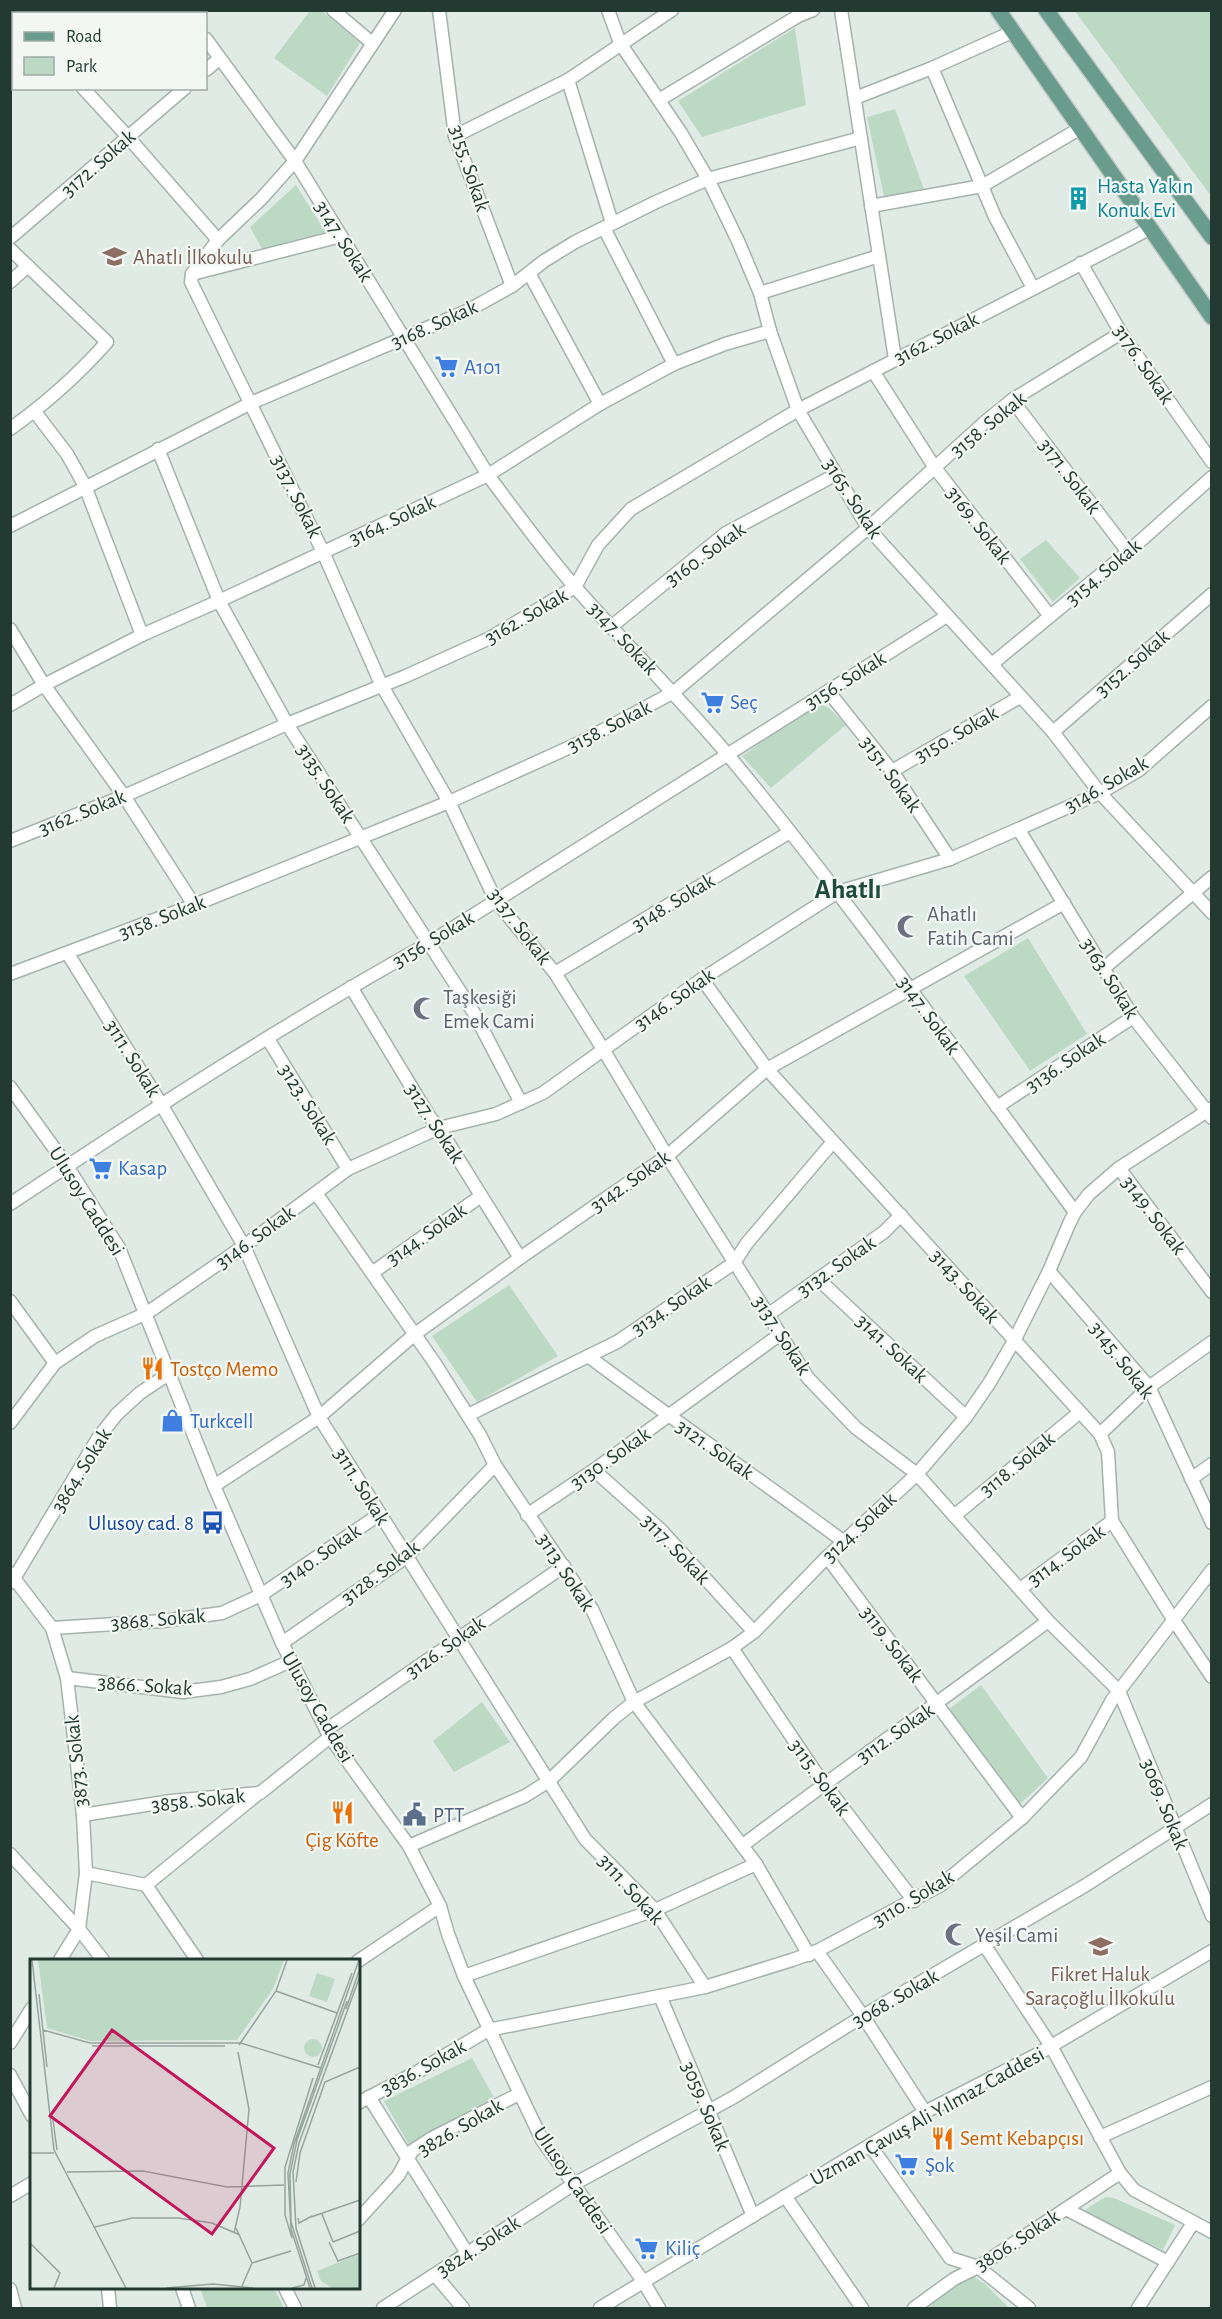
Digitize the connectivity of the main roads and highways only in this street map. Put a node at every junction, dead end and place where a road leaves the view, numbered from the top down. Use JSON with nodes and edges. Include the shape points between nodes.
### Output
{"nodes":[{"id":1,"x":998,"y":10,"type":"edge"},
{"id":2,"x":1046,"y":10,"type":"edge"},
{"id":3,"x":1212,"y":237,"type":"edge"},
{"id":4,"x":1212,"y":317,"type":"edge"}],
"edges":[{"from":1,"to":4,"type":"main road"},
{"from":2,"to":3,"type":"main road"}]}
